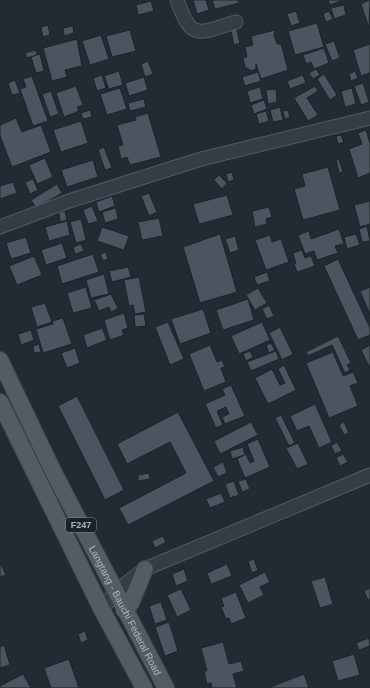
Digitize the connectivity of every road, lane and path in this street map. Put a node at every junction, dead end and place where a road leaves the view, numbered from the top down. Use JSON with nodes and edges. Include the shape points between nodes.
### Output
{"nodes":[{"id":1,"x":177,"y":0,"type":"edge"},
{"id":2,"x":236,"y":22,"type":"dead end"},
{"id":3,"x":370,"y":118,"type":"edge"},
{"id":4,"x":0,"y":227,"type":"edge"},
{"id":5,"x":0,"y":360,"type":"edge"},
{"id":6,"x":0,"y":402,"type":"edge"},
{"id":7,"x":370,"y":475,"type":"edge"},
{"id":8,"x":145,"y":569,"type":"junction"},
{"id":9,"x":115,"y":592,"type":"junction"},
{"id":10,"x":102,"y":610,"type":"junction"},
{"id":11,"x":124,"y":610,"type":"junction"},
{"id":12,"x":144,"y":688,"type":"edge"},
{"id":13,"x":166,"y":688,"type":"edge"}],
"edges":[{"from":1,"to":2,"type":"street","via":[[187,25],[194,30],[202,31]]},
{"from":3,"to":4,"type":"street","via":[[201,159],[69,201]]},
{"from":5,"to":9,"type":"main road","name":"Langtang - Bauchi Federal Road","number":"F247"},
{"from":6,"to":10,"type":"main road","name":"Langtang - Bauchi Federal Road","number":"F247"},
{"from":7,"to":8,"type":"street"},
{"from":8,"to":9,"type":"street"},
{"from":8,"to":11,"type":"main road","via":[[131,603]]},
{"from":9,"to":10,"type":"street"},
{"from":9,"to":11,"type":"main road","name":"Langtang - Bauchi Federal Road","number":"F247"},
{"from":10,"to":12,"type":"main road","name":"Langtang - Bauchi Federal Road","number":"F247"},
{"from":11,"to":13,"type":"main road","name":"Langtang - Bauchi Federal Road","number":"F247"}]}
